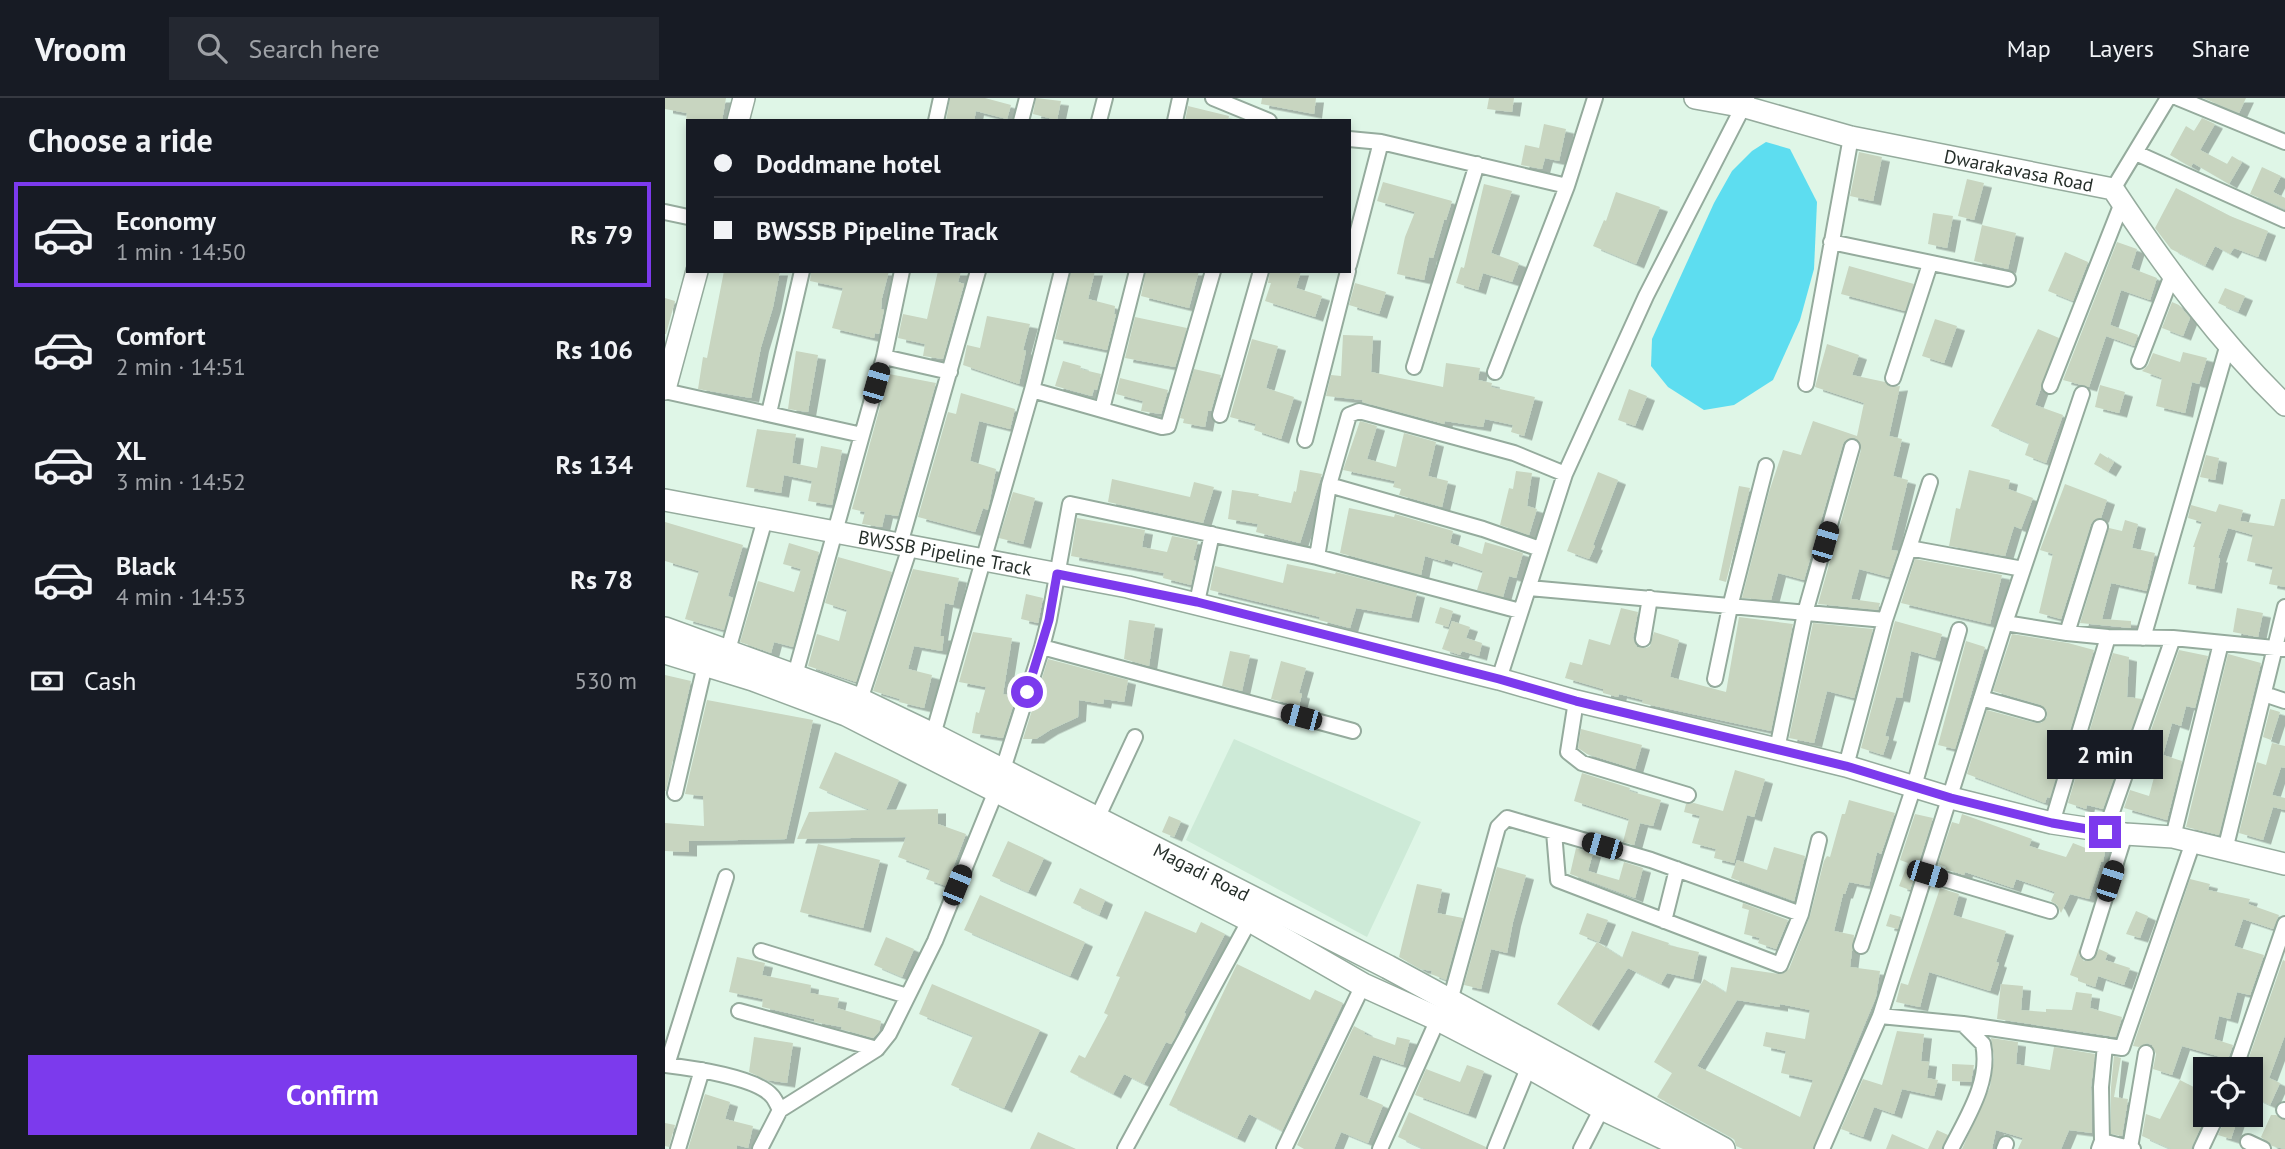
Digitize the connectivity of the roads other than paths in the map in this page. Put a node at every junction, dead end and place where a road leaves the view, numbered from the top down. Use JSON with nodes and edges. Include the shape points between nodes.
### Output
{"nodes":[{"id":1,"x":744,"y":98,"type":"edge"},
{"id":2,"x":941,"y":98,"type":"edge"},
{"id":3,"x":1027,"y":98,"type":"edge"},
{"id":4,"x":1105,"y":98,"type":"edge"},
{"id":5,"x":1180,"y":98,"type":"edge"},
{"id":6,"x":1213,"y":98,"type":"edge"},
{"id":7,"x":1595,"y":98,"type":"edge"},
{"id":8,"x":1696,"y":98,"type":"edge"},
{"id":9,"x":2168,"y":98,"type":"edge"},
{"id":10,"x":2178,"y":98,"type":"edge"},
{"id":11,"x":1746,"y":102,"type":"edge"},
{"id":12,"x":739,"y":119,"type":"edge"},
{"id":13,"x":936,"y":119,"type":"edge"},
{"id":14,"x":1022,"y":119,"type":"edge"},
{"id":15,"x":1100,"y":119,"type":"edge"},
{"id":16,"x":1175,"y":119,"type":"edge"},
{"id":17,"x":1260,"y":119,"type":"edge"},
{"id":18,"x":1851,"y":137,"type":"junction"},
{"id":19,"x":1351,"y":139,"type":"edge"},
{"id":20,"x":1381,"y":142,"type":"junction"},
{"id":21,"x":2285,"y":142,"type":"edge"},
{"id":22,"x":2136,"y":153,"type":"junction"},
{"id":23,"x":1477,"y":164,"type":"junction"},
{"id":24,"x":1567,"y":186,"type":"junction"},
{"id":25,"x":2118,"y":196,"type":"junction"},
{"id":26,"x":665,"y":212,"type":"edge"},
{"id":27,"x":686,"y":217,"type":"edge"},
{"id":28,"x":2285,"y":220,"type":"edge"},
{"id":29,"x":1831,"y":242,"type":"junction"},
{"id":30,"x":1351,"y":257,"type":"edge"},
{"id":31,"x":1930,"y":264,"type":"junction"},
{"id":32,"x":696,"y":273,"type":"edge"},
{"id":33,"x":802,"y":273,"type":"edge"},
{"id":34,"x":902,"y":273,"type":"edge"},
{"id":35,"x":977,"y":273,"type":"edge"},
{"id":36,"x":1061,"y":273,"type":"edge"},
{"id":37,"x":1136,"y":273,"type":"edge"},
{"id":38,"x":1212,"y":273,"type":"edge"},
{"id":39,"x":1260,"y":273,"type":"edge"},
{"id":40,"x":1347,"y":273,"type":"edge"},
{"id":41,"x":2172,"y":275,"type":"junction"},
{"id":42,"x":2008,"y":279,"type":"dead end"},
{"id":43,"x":672,"y":338,"type":"edge"},
{"id":44,"x":2228,"y":344,"type":"junction"},
{"id":45,"x":884,"y":357,"type":"junction"},
{"id":46,"x":2140,"y":361,"type":"dead end"},
{"id":47,"x":1414,"y":367,"type":"dead end"},
{"id":48,"x":950,"y":372,"type":"junction"},
{"id":49,"x":1495,"y":372,"type":"dead end"},
{"id":50,"x":1893,"y":379,"type":"dead end"},
{"id":51,"x":1807,"y":384,"type":"dead end"},
{"id":52,"x":2050,"y":386,"type":"dead end"},
{"id":53,"x":665,"y":390,"type":"edge"},
{"id":54,"x":1032,"y":390,"type":"junction"},
{"id":55,"x":2082,"y":394,"type":"dead end"},
{"id":56,"x":2285,"y":405,"type":"edge"},
{"id":57,"x":1102,"y":410,"type":"junction"},
{"id":58,"x":769,"y":413,"type":"junction"},
{"id":59,"x":1220,"y":415,"type":"dead end"},
{"id":60,"x":862,"y":435,"type":"junction"},
{"id":61,"x":1305,"y":440,"type":"dead end"},
{"id":62,"x":1852,"y":447,"type":"dead end"},
{"id":63,"x":1766,"y":466,"type":"dead end"},
{"id":64,"x":1565,"y":474,"type":"junction"},
{"id":65,"x":1930,"y":482,"type":"dead end"},
{"id":66,"x":1329,"y":485,"type":"junction"},
{"id":67,"x":665,"y":499,"type":"edge"},
{"id":68,"x":765,"y":519,"type":"junction"},
{"id":69,"x":2100,"y":527,"type":"dead end"},
{"id":70,"x":835,"y":532,"type":"junction"},
{"id":71,"x":1212,"y":534,"type":"junction"},
{"id":72,"x":905,"y":545,"type":"junction"},
{"id":73,"x":1909,"y":548,"type":"junction"},
{"id":74,"x":1540,"y":549,"type":"junction"},
{"id":75,"x":1317,"y":557,"type":"junction"},
{"id":76,"x":981,"y":560,"type":"junction"},
{"id":77,"x":2023,"y":569,"type":"junction"},
{"id":78,"x":1057,"y":574,"type":"junction"},
{"id":79,"x":1529,"y":588,"type":"junction"},
{"id":80,"x":1650,"y":598,"type":"junction"},
{"id":81,"x":1197,"y":602,"type":"junction"},
{"id":82,"x":1730,"y":607,"type":"junction"},
{"id":83,"x":2285,"y":607,"type":"edge"},
{"id":84,"x":1520,"y":611,"type":"junction"},
{"id":85,"x":1805,"y":613,"type":"junction"},
{"id":86,"x":1885,"y":620,"type":"junction"},
{"id":87,"x":2005,"y":622,"type":"junction"},
{"id":88,"x":665,"y":629,"type":"edge"},
{"id":89,"x":1959,"y":630,"type":"dead end"},
{"id":90,"x":2067,"y":633,"type":"junction"},
{"id":91,"x":2108,"y":637,"type":"junction"},
{"id":92,"x":2143,"y":638,"type":"junction"},
{"id":93,"x":1643,"y":639,"type":"dead end"},
{"id":94,"x":2173,"y":639,"type":"junction"},
{"id":95,"x":2221,"y":643,"type":"junction"},
{"id":96,"x":1042,"y":646,"type":"junction"},
{"id":97,"x":2280,"y":648,"type":"edge"},
{"id":98,"x":728,"y":650,"type":"junction"},
{"id":99,"x":665,"y":652,"type":"edge"},
{"id":100,"x":705,"y":665,"type":"junction"},
{"id":101,"x":795,"y":675,"type":"junction"},
{"id":102,"x":1499,"y":679,"type":"junction"},
{"id":103,"x":1715,"y":679,"type":"dead end"},
{"id":104,"x":2264,"y":694,"type":"junction"},
{"id":105,"x":1982,"y":698,"type":"junction"},
{"id":106,"x":860,"y":700,"type":"junction"},
{"id":107,"x":1576,"y":701,"type":"junction"},
{"id":108,"x":2285,"y":701,"type":"edge"},
{"id":109,"x":2038,"y":714,"type":"dead end"},
{"id":110,"x":1353,"y":731,"type":"dead end"},
{"id":111,"x":933,"y":735,"type":"junction"},
{"id":112,"x":1135,"y":737,"type":"dead end"},
{"id":113,"x":1777,"y":749,"type":"junction"},
{"id":114,"x":1846,"y":766,"type":"junction"},
{"id":115,"x":999,"y":780,"type":"junction"},
{"id":116,"x":1914,"y":786,"type":"junction"},
{"id":117,"x":675,"y":793,"type":"dead end"},
{"id":118,"x":1688,"y":795,"type":"dead end"},
{"id":119,"x":1951,"y":798,"type":"junction"},
{"id":120,"x":2052,"y":823,"type":"junction"},
{"id":121,"x":1092,"y":828,"type":"junction"},
{"id":122,"x":1554,"y":832,"type":"junction"},
{"id":123,"x":2115,"y":833,"type":"junction"},
{"id":124,"x":2183,"y":839,"type":"junction"},
{"id":125,"x":1819,"y":840,"type":"dead end"},
{"id":126,"x":2225,"y":850,"type":"junction"},
{"id":127,"x":2285,"y":864,"type":"edge"},
{"id":128,"x":1677,"y":869,"type":"junction"},
{"id":129,"x":1927,"y":874,"type":"junction"},
{"id":130,"x":726,"y":877,"type":"dead end"},
{"id":131,"x":1255,"y":911,"type":"junction"},
{"id":132,"x":2050,"y":911,"type":"dead end"},
{"id":133,"x":1801,"y":914,"type":"junction"},
{"id":134,"x":1664,"y":920,"type":"junction"},
{"id":135,"x":2285,"y":923,"type":"edge"},
{"id":136,"x":1861,"y":946,"type":"dead end"},
{"id":137,"x":761,"y":951,"type":"dead end"},
{"id":138,"x":2088,"y":952,"type":"dead end"},
{"id":139,"x":1363,"y":985,"type":"junction"},
{"id":140,"x":908,"y":996,"type":"junction"},
{"id":141,"x":1444,"y":1010,"type":"junction"},
{"id":142,"x":739,"y":1011,"type":"dead end"},
{"id":143,"x":1880,"y":1016,"type":"junction"},
{"id":144,"x":1963,"y":1024,"type":"junction"},
{"id":145,"x":2105,"y":1045,"type":"junction"},
{"id":146,"x":877,"y":1049,"type":"junction"},
{"id":147,"x":2146,"y":1052,"type":"dead end"},
{"id":148,"x":2239,"y":1057,"type":"edge"},
{"id":149,"x":666,"y":1065,"type":"edge"},
{"id":150,"x":1529,"y":1066,"type":"junction"},
{"id":151,"x":702,"y":1070,"type":"junction"},
{"id":152,"x":1602,"y":1108,"type":"junction"},
{"id":153,"x":781,"y":1110,"type":"junction"},
{"id":154,"x":2211,"y":1127,"type":"edge"},
{"id":155,"x":1668,"y":1137,"type":"edge"},
{"id":156,"x":2248,"y":1142,"type":"dead end"},
{"id":157,"x":2100,"y":1145,"type":"edge"},
{"id":158,"x":2131,"y":1148,"type":"edge"},
{"id":159,"x":678,"y":1149,"type":"edge"},
{"id":160,"x":760,"y":1149,"type":"edge"},
{"id":161,"x":1125,"y":1149,"type":"edge"},
{"id":162,"x":1284,"y":1149,"type":"edge"},
{"id":163,"x":1380,"y":1149,"type":"edge"},
{"id":164,"x":1495,"y":1149,"type":"edge"},
{"id":165,"x":1581,"y":1149,"type":"edge"},
{"id":166,"x":1688,"y":1149,"type":"edge"},
{"id":167,"x":1723,"y":1149,"type":"edge"},
{"id":168,"x":1822,"y":1149,"type":"edge"},
{"id":169,"x":1951,"y":1149,"type":"edge"},
{"id":170,"x":2201,"y":1149,"type":"edge"},
{"id":171,"x":2263,"y":1149,"type":"edge"}],
"edges":[{"from":1,"to":12,"type":"street"},
{"from":2,"to":13,"type":"street"},
{"from":3,"to":14,"type":"street"},
{"from":4,"to":15,"type":"street"},
{"from":5,"to":16,"type":"street"},
{"from":6,"to":17,"type":"street"},
{"from":7,"to":24,"type":"street"},
{"from":8,"to":11,"type":"street","name":"Dwarakavasa Road"},
{"from":9,"to":22,"type":"street"},
{"from":10,"to":21,"type":"street"},
{"from":11,"to":18,"type":"street","name":"Dwarakavasa Road"},
{"from":11,"to":64,"type":"street","via":[[1646,296]]},
{"from":18,"to":25,"type":"street","name":"Dwarakavasa Road"},
{"from":18,"to":29,"type":"street"},
{"from":19,"to":20,"type":"street"},
{"from":20,"to":23,"type":"street"},
{"from":20,"to":30,"type":"street"},
{"from":22,"to":25,"type":"street"},
{"from":22,"to":28,"type":"street"},
{"from":23,"to":24,"type":"street"},
{"from":23,"to":47,"type":"street"},
{"from":24,"to":49,"type":"street"},
{"from":25,"to":41,"type":"street"},
{"from":25,"to":52,"type":"street"},
{"from":26,"to":27,"type":"street"},
{"from":29,"to":31,"type":"street"},
{"from":29,"to":51,"type":"street"},
{"from":31,"to":42,"type":"street"},
{"from":31,"to":50,"type":"street"},
{"from":32,"to":43,"type":"street"},
{"from":33,"to":58,"type":"street"},
{"from":34,"to":45,"type":"street"},
{"from":35,"to":48,"type":"street"},
{"from":36,"to":54,"type":"street"},
{"from":37,"to":57,"type":"street"},
{"from":38,"to":57,"type":"street","via":[[1168,426]]},
{"from":39,"to":59,"type":"street"},
{"from":40,"to":61,"type":"street"},
{"from":41,"to":44,"type":"street"},
{"from":41,"to":46,"type":"street"},
{"from":43,"to":53,"type":"street"},
{"from":44,"to":56,"type":"street"},
{"from":44,"to":92,"type":"street"},
{"from":45,"to":48,"type":"street"},
{"from":45,"to":60,"type":"street"},
{"from":48,"to":72,"type":"street"},
{"from":53,"to":58,"type":"street"},
{"from":54,"to":57,"type":"street"},
{"from":54,"to":76,"type":"street"},
{"from":55,"to":77,"type":"street"},
{"from":58,"to":60,"type":"street"},
{"from":60,"to":70,"type":"street"},
{"from":62,"to":85,"type":"street"},
{"from":63,"to":82,"type":"street"},
{"from":64,"to":66,"type":"street","via":[[1514,453],[1359,411],[1349,415]]},
{"from":64,"to":74,"type":"street"},
{"from":65,"to":73,"type":"street"},
{"from":66,"to":74,"type":"street"},
{"from":66,"to":75,"type":"street"},
{"from":67,"to":68,"type":"street","name":"BWSSB Pipeline Track"},
{"from":68,"to":70,"type":"street","name":"BWSSB Pipeline Track"},
{"from":68,"to":98,"type":"street"},
{"from":69,"to":90,"type":"street"},
{"from":70,"to":72,"type":"street","name":"BWSSB Pipeline Track"},
{"from":70,"to":101,"type":"street"},
{"from":71,"to":75,"type":"street"},
{"from":71,"to":78,"type":"street","via":[[1070,504]]},
{"from":71,"to":81,"type":"street"},
{"from":72,"to":76,"type":"street","name":"BWSSB Pipeline Track"},
{"from":72,"to":106,"type":"street"},
{"from":73,"to":77,"type":"street"},
{"from":73,"to":86,"type":"street"},
{"from":74,"to":79,"type":"street"},
{"from":75,"to":84,"type":"street"},
{"from":76,"to":78,"type":"street","name":"BWSSB Pipeline Track"},
{"from":76,"to":111,"type":"street"},
{"from":77,"to":87,"type":"street"},
{"from":78,"to":81,"type":"street","name":"BWSSB Pipeline Track"},
{"from":78,"to":96,"type":"street"},
{"from":79,"to":80,"type":"street"},
{"from":79,"to":84,"type":"street"},
{"from":80,"to":82,"type":"street"},
{"from":80,"to":93,"type":"street"},
{"from":81,"to":102,"type":"street","name":"BWSSB Pipeline Track"},
{"from":82,"to":85,"type":"street"},
{"from":82,"to":103,"type":"street"},
{"from":83,"to":97,"type":"street"},
{"from":84,"to":102,"type":"street"},
{"from":85,"to":86,"type":"street"},
{"from":85,"to":113,"type":"street"},
{"from":86,"to":114,"type":"street"},
{"from":87,"to":90,"type":"street"},
{"from":87,"to":105,"type":"street"},
{"from":88,"to":98,"type":"main road","name":"Magadi Road"},
{"from":89,"to":116,"type":"street"},
{"from":90,"to":91,"type":"street"},
{"from":91,"to":92,"type":"street"},
{"from":91,"to":120,"type":"street"},
{"from":92,"to":94,"type":"street"},
{"from":94,"to":95,"type":"street"},
{"from":94,"to":123,"type":"street"},
{"from":95,"to":97,"type":"street"},
{"from":95,"to":124,"type":"street"},
{"from":96,"to":110,"type":"street"},
{"from":96,"to":115,"type":"street"},
{"from":97,"to":104,"type":"street"},
{"from":98,"to":101,"type":"main road","name":"Magadi Road"},
{"from":99,"to":100,"type":"main road","name":"Magadi Road"},
{"from":100,"to":115,"type":"main road","name":"Magadi Road","via":[[846,714]]},
{"from":100,"to":117,"type":"street"},
{"from":101,"to":106,"type":"main road","name":"Magadi Road"},
{"from":102,"to":107,"type":"street","name":"BWSSB Pipeline Track"},
{"from":104,"to":108,"type":"street"},
{"from":104,"to":126,"type":"street"},
{"from":105,"to":109,"type":"street"},
{"from":105,"to":119,"type":"street"},
{"from":106,"to":111,"type":"main road","name":"Magadi Road"},
{"from":107,"to":113,"type":"street","name":"BWSSB Pipeline Track"},
{"from":107,"to":118,"type":"street","via":[[1568,752],[1572,758]]},
{"from":111,"to":115,"type":"main road","name":"Magadi Road"},
{"from":112,"to":121,"type":"street"},
{"from":113,"to":114,"type":"street","name":"BWSSB Pipeline Track"},
{"from":114,"to":116,"type":"street","name":"BWSSB Pipeline Track"},
{"from":115,"to":121,"type":"main road","name":"Magadi Road"},
{"from":115,"to":140,"type":"street","via":[[935,941]]},
{"from":116,"to":119,"type":"street","name":"BWSSB Pipeline Track"},
{"from":116,"to":136,"type":"street"},
{"from":119,"to":120,"type":"street","name":"BWSSB Pipeline Track"},
{"from":119,"to":129,"type":"street"},
{"from":120,"to":123,"type":"street","name":"BWSSB Pipeline Track"},
{"from":121,"to":131,"type":"main road","name":"Magadi Road"},
{"from":122,"to":128,"type":"street"},
{"from":122,"to":134,"type":"street","via":[[1558,880]]},
{"from":122,"to":141,"type":"street","via":[[1507,818],[1499,827]]},
{"from":123,"to":124,"type":"street","name":"BWSSB Pipeline Track"},
{"from":123,"to":138,"type":"street"},
{"from":124,"to":126,"type":"street","name":"BWSSB Pipeline Track"},
{"from":124,"to":145,"type":"street","via":[[2122,1048]]},
{"from":125,"to":133,"type":"street"},
{"from":126,"to":127,"type":"street","name":"BWSSB Pipeline Track"},
{"from":128,"to":133,"type":"street"},
{"from":128,"to":134,"type":"street"},
{"from":129,"to":132,"type":"street"},
{"from":129,"to":143,"type":"street"},
{"from":130,"to":149,"type":"street"},
{"from":131,"to":139,"type":"main road","name":"Magadi Road"},
{"from":131,"to":141,"type":"main road","name":"Magadi Road"},
{"from":131,"to":161,"type":"street"},
{"from":133,"to":134,"type":"street","via":[[1780,965]]},
{"from":135,"to":148,"type":"street"},
{"from":137,"to":140,"type":"street"},
{"from":139,"to":141,"type":"main road","name":"Magadi Road"},
{"from":139,"to":162,"type":"street"},
{"from":140,"to":146,"type":"street"},
{"from":141,"to":150,"type":"main road","name":"Magadi Road"},
{"from":141,"to":155,"type":"main road","name":"Magadi Road"},
{"from":141,"to":163,"type":"street"},
{"from":142,"to":146,"type":"street"},
{"from":143,"to":144,"type":"street"},
{"from":143,"to":168,"type":"street"},
{"from":144,"to":145,"type":"street"},
{"from":144,"to":169,"type":"street","via":[[1983,1044],[1985,1070]]},
{"from":145,"to":157,"type":"street"},
{"from":146,"to":153,"type":"street"},
{"from":147,"to":158,"type":"street"},
{"from":149,"to":151,"type":"street"},
{"from":150,"to":152,"type":"main road","name":"Magadi Road"},
{"from":150,"to":164,"type":"street"},
{"from":151,"to":153,"type":"street","via":[[757,1086],[771,1095]]},
{"from":151,"to":159,"type":"street"},
{"from":152,"to":155,"type":"main road","name":"Magadi Road"},
{"from":152,"to":165,"type":"street"},
{"from":153,"to":160,"type":"street"},
{"from":154,"to":170,"type":"street"},
{"from":155,"to":166,"type":"main road","name":"Magadi Road"},
{"from":155,"to":167,"type":"main road","name":"Magadi Road"},
{"from":156,"to":171,"type":"street"},
{"from":157,"to":158,"type":"street"}]}
